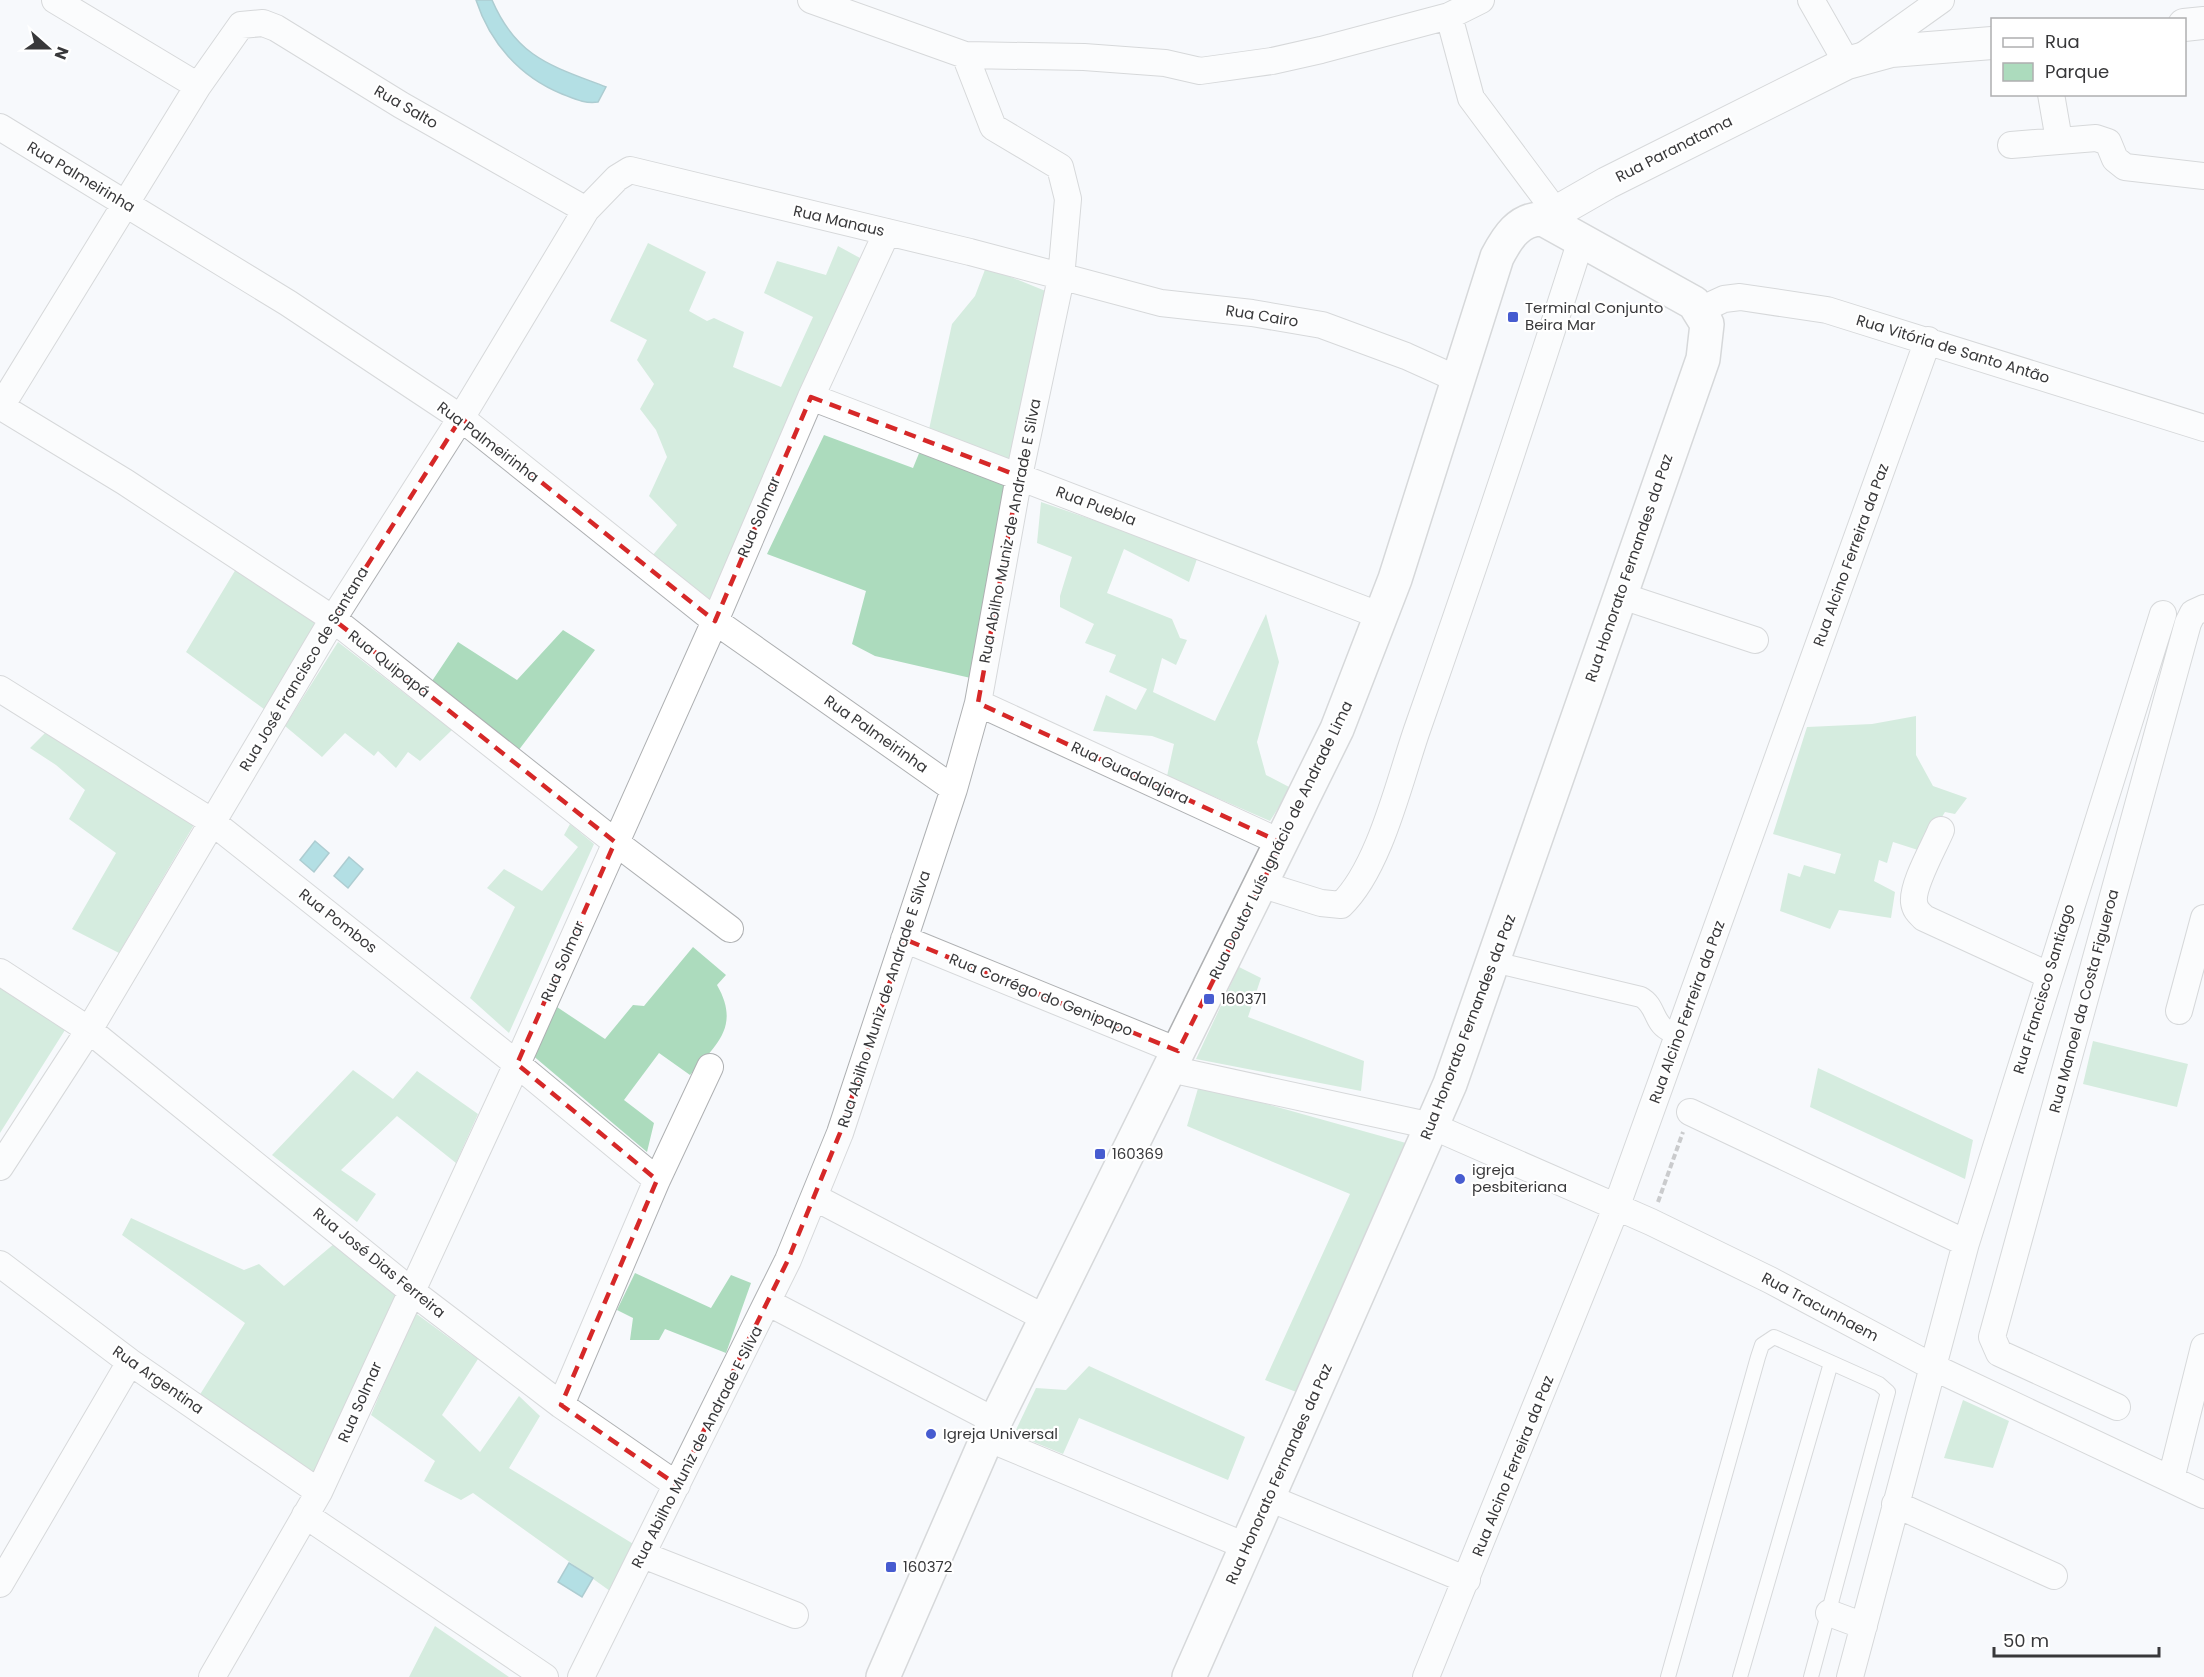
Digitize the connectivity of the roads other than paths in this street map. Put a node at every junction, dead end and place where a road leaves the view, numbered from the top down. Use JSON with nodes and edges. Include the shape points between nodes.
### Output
{"nodes":[{"id":1,"x":55,"y":0,"type":"edge"},
{"id":2,"x":811,"y":0,"type":"edge"},
{"id":3,"x":1481,"y":0,"type":"edge"},
{"id":4,"x":1811,"y":0,"type":"edge"},
{"id":5,"x":1941,"y":0,"type":"edge"},
{"id":6,"x":1449,"y":16,"type":"junction"},
{"id":7,"x":2204,"y":23,"type":"edge"},
{"id":8,"x":2186,"y":25,"type":"edge"},
{"id":9,"x":1991,"y":43,"type":"edge"},
{"id":10,"x":965,"y":55,"type":"junction"},
{"id":11,"x":1852,"y":62,"type":"junction"},
{"id":12,"x":198,"y":86,"type":"junction"},
{"id":13,"x":2051,"y":96,"type":"edge"},
{"id":14,"x":0,"y":127,"type":"edge"},
{"id":15,"x":2059,"y":140,"type":"junction"},
{"id":16,"x":2011,"y":145,"type":"dead end"},
{"id":17,"x":2204,"y":176,"type":"edge"},
{"id":18,"x":617,"y":178,"type":"joint"},
{"id":19,"x":126,"y":204,"type":"junction"},
{"id":20,"x":586,"y":210,"type":"junction"},
{"id":21,"x":1550,"y":215,"type":"junction"},
{"id":22,"x":886,"y":232,"type":"junction"},
{"id":23,"x":1581,"y":240,"type":"junction"},
{"id":24,"x":1061,"y":278,"type":"junction"},
{"id":25,"x":1700,"y":310,"type":"junction"},
{"id":26,"x":1928,"y":340,"type":"junction"},
{"id":27,"x":1457,"y":379,"type":"junction"},
{"id":28,"x":810,"y":397,"type":"junction"},
{"id":29,"x":0,"y":407,"type":"edge"},
{"id":30,"x":461,"y":418,"type":"junction"},
{"id":31,"x":2204,"y":428,"type":"edge"},
{"id":32,"x":1019,"y":476,"type":"junction"},
{"id":33,"x":1619,"y":596,"type":"junction"},
{"id":34,"x":2204,"y":609,"type":"edge"},
{"id":35,"x":2163,"y":614,"type":"dead end"},
{"id":36,"x":1382,"y":616,"type":"junction"},
{"id":37,"x":333,"y":619,"type":"junction"},
{"id":38,"x":715,"y":621,"type":"junction"},
{"id":39,"x":1755,"y":640,"type":"dead end"},
{"id":40,"x":0,"y":689,"type":"edge"},
{"id":41,"x":978,"y":703,"type":"junction"},
{"id":42,"x":954,"y":789,"type":"junction"},
{"id":43,"x":211,"y":821,"type":"junction"},
{"id":44,"x":1941,"y":830,"type":"dead end"},
{"id":45,"x":615,"y":842,"type":"junction"},
{"id":46,"x":1282,"y":843,"type":"junction"},
{"id":47,"x":1260,"y":884,"type":"junction"},
{"id":48,"x":2204,"y":918,"type":"edge"},
{"id":49,"x":730,"y":929,"type":"dead end"},
{"id":50,"x":904,"y":939,"type":"junction"},
{"id":51,"x":1494,"y":963,"type":"junction"},
{"id":52,"x":0,"y":972,"type":"edge"},
{"id":53,"x":2048,"y":975,"type":"junction"},
{"id":54,"x":2179,"y":1011,"type":"dead end"},
{"id":55,"x":88,"y":1030,"type":"junction"},
{"id":56,"x":1667,"y":1030,"type":"dead end"},
{"id":57,"x":1174,"y":1060,"type":"junction"},
{"id":58,"x":517,"y":1064,"type":"junction"},
{"id":59,"x":710,"y":1067,"type":"dead end"},
{"id":60,"x":1690,"y":1112,"type":"road end"},
{"id":61,"x":1432,"y":1126,"type":"junction"},
{"id":62,"x":0,"y":1167,"type":"edge"},
{"id":63,"x":657,"y":1180,"type":"junction"},
{"id":64,"x":814,"y":1197,"type":"junction"},
{"id":65,"x":1616,"y":1208,"type":"junction"},
{"id":66,"x":1966,"y":1243,"type":"junction"},
{"id":67,"x":0,"y":1264,"type":"edge"},
{"id":68,"x":410,"y":1290,"type":"junction"},
{"id":69,"x":769,"y":1303,"type":"junction"},
{"id":70,"x":1046,"y":1318,"type":"junction"},
{"id":71,"x":2204,"y":1347,"type":"edge"},
{"id":72,"x":130,"y":1362,"type":"junction"},
{"id":73,"x":1831,"y":1363,"type":"junction"},
{"id":74,"x":1933,"y":1367,"type":"junction"},
{"id":75,"x":2044,"y":1375,"type":"junction"},
{"id":76,"x":561,"y":1405,"type":"junction"},
{"id":77,"x":2116,"y":1407,"type":"dead end"},
{"id":78,"x":2027,"y":1411,"type":"junction"},
{"id":79,"x":991,"y":1429,"type":"junction"},
{"id":80,"x":2171,"y":1479,"type":"junction"},
{"id":81,"x":677,"y":1485,"type":"junction"},
{"id":82,"x":319,"y":1492,"type":"junction"},
{"id":83,"x":2204,"y":1495,"type":"edge"},
{"id":84,"x":1269,"y":1498,"type":"junction"},
{"id":85,"x":1895,"y":1504,"type":"junction"},
{"id":86,"x":305,"y":1515,"type":"junction"},
{"id":87,"x":1248,"y":1546,"type":"junction"},
{"id":88,"x":643,"y":1555,"type":"junction"},
{"id":89,"x":2054,"y":1576,"type":"dead end"},
{"id":90,"x":1467,"y":1580,"type":"junction"},
{"id":91,"x":0,"y":1584,"type":"edge"},
{"id":92,"x":1829,"y":1612,"type":"junction"},
{"id":93,"x":795,"y":1615,"type":"dead end"},
{"id":94,"x":1864,"y":1626,"type":"junction"},
{"id":95,"x":212,"y":1677,"type":"edge"},
{"id":96,"x":545,"y":1677,"type":"edge"},
{"id":97,"x":581,"y":1677,"type":"edge"},
{"id":98,"x":883,"y":1677,"type":"edge"},
{"id":99,"x":1189,"y":1677,"type":"edge"},
{"id":100,"x":1426,"y":1677,"type":"edge"},
{"id":101,"x":1668,"y":1677,"type":"edge"},
{"id":102,"x":1740,"y":1677,"type":"edge"},
{"id":103,"x":1811,"y":1677,"type":"edge"},
{"id":104,"x":1850,"y":1677,"type":"edge"}],
"edges":[{"from":1,"to":12,"type":"street"},
{"from":2,"to":10,"type":"street"},
{"from":3,"to":6,"type":"street"},
{"from":4,"to":11,"type":"street"},
{"from":5,"to":11,"type":"street"},
{"from":6,"to":10,"type":"street","via":[[1272,61],[1200,71],[1165,63],[1084,57]]},
{"from":6,"to":21,"type":"street","via":[[1471,98]]},
{"from":7,"to":8,"type":"street"},
{"from":9,"to":11,"type":"street","name":"Rua Paranatama","via":[[1891,51]]},
{"from":10,"to":24,"type":"street","name":"Rua Abilho Muniz de Andrade E Silva","via":[[993,127],[1060,167],[1068,199]]},
{"from":11,"to":21,"type":"street","name":"Rua Paranatama"},
{"from":12,"to":19,"type":"street"},
{"from":12,"to":20,"type":"street","name":"Rua Salto","via":[[241,25],[250,22],[276,28],[401,105]]},
{"from":13,"to":15,"type":"street"},
{"from":14,"to":19,"type":"street","name":"Rua Palmeirinha"},
{"from":15,"to":16,"type":"street"},
{"from":15,"to":17,"type":"street","via":[[2103,139],[2125,167]]},
{"from":18,"to":20,"type":"street","name":"Rua José Francisco de Santana"},
{"from":18,"to":22,"type":"street","name":"Rua Manaus","via":[[630,170],[645,173]]},
{"from":19,"to":29,"type":"street"},
{"from":19,"to":30,"type":"street","name":"Rua Palmeirinha","via":[[288,303]]},
{"from":20,"to":30,"type":"street","name":"Rua José Francisco de Santana"},
{"from":21,"to":23,"type":"main road"},
{"from":21,"to":27,"type":"main road","name":"Rua Paranatama","via":[[1528,220],[1506,241],[1497,257]]},
{"from":22,"to":24,"type":"street","name":"Rua Manaus"},
{"from":22,"to":28,"type":"street","name":"Rua Solmar"},
{"from":23,"to":25,"type":"main road","via":[[1684,297]]},
{"from":23,"to":47,"type":"street","via":[[1476,565],[1364,875],[1341,905],[1321,903]]},
{"from":24,"to":27,"type":"street","name":"Rua Cairo","via":[[1161,303],[1322,325]]},
{"from":24,"to":32,"type":"street","name":"Rua Abilho Muniz de Andrade E Silva"},
{"from":25,"to":26,"type":"street","name":"Rua Vitória de Santo Antão","via":[[1724,299],[1764,299],[1827,310]]},
{"from":25,"to":33,"type":"main road","name":"Rua Honorato Fernandes da Paz","via":[[1707,324],[1703,359]]},
{"from":26,"to":31,"type":"street","name":"Rua Vitória de Santo Antão"},
{"from":26,"to":65,"type":"street","name":"Rua Alcino Ferreira da Paz"},
{"from":27,"to":36,"type":"main road","name":"Rua Doutor Luís Ignácio de Andrade Lima"},
{"from":28,"to":32,"type":"street","name":"Rua Puebla"},
{"from":28,"to":38,"type":"street","name":"Rua Solmar"},
{"from":29,"to":37,"type":"street","name":"Rua Quipapá","via":[[125,482]]},
{"from":30,"to":37,"type":"street","name":"Rua José Francisco de Santana"},
{"from":30,"to":38,"type":"street","name":"Rua Palmeirinha"},
{"from":32,"to":36,"type":"street","name":"Rua Puebla"},
{"from":32,"to":41,"type":"street","name":"Rua Abilho Muniz de Andrade E Silva"},
{"from":33,"to":39,"type":"street"},
{"from":33,"to":51,"type":"main road","name":"Rua Honorato Fernandes da Paz"},
{"from":34,"to":75,"type":"street","name":"Rua Manoel da Costa Figueroa","via":[[2193,613],[2188,623],[1994,1324],[1992,1337],[1999,1353]]},
{"from":35,"to":53,"type":"street","name":"Rua Francisco Santiago"},
{"from":36,"to":46,"type":"main road","name":"Rua Doutor Luís Ignácio de Andrade Lima","via":[[1337,729]]},
{"from":37,"to":43,"type":"street","name":"Rua José Francisco de Santana"},
{"from":37,"to":45,"type":"street","name":"Rua Quipapá"},
{"from":38,"to":42,"type":"street","name":"Rua Palmeirinha"},
{"from":38,"to":45,"type":"street","name":"Rua Solmar"},
{"from":40,"to":43,"type":"street","name":"Rua Pombos"},
{"from":41,"to":42,"type":"street","name":"Rua Abilho Muniz de Andrade E Silva"},
{"from":41,"to":46,"type":"street","name":"Rua Guadalajara"},
{"from":42,"to":50,"type":"street","name":"Rua Abilho Muniz de Andrade E Silva"},
{"from":43,"to":55,"type":"street","name":"Rua José Francisco de Santana"},
{"from":43,"to":58,"type":"street","name":"Rua Pombos"},
{"from":44,"to":53,"type":"street","via":[[1916,889],[1915,910],[1924,918]]},
{"from":45,"to":49,"type":"street","name":"Rua Quipapá"},
{"from":45,"to":58,"type":"street","name":"Rua Solmar"},
{"from":46,"to":47,"type":"main road","name":"Rua Doutor Luís Ignácio de Andrade Lima"},
{"from":47,"to":57,"type":"main road","name":"Rua Doutor Luís Ignácio de Andrade Lima"},
{"from":48,"to":54,"type":"street"},
{"from":50,"to":57,"type":"street","name":"Rua Corrégo do Genipapo"},
{"from":50,"to":64,"type":"street","name":"Rua Abilho Muniz de Andrade E Silva","via":[[840,1132]]},
{"from":51,"to":56,"type":"street","via":[[1641,997],[1648,1001],[1658,1023]]},
{"from":51,"to":61,"type":"main road","name":"Rua Honorato Fernandes da Paz"},
{"from":52,"to":55,"type":"street","name":"Rua José Dias Ferreira"},
{"from":53,"to":66,"type":"street","name":"Rua Francisco Santiago"},
{"from":55,"to":62,"type":"street","name":"Rua José Francisco de Santana"},
{"from":55,"to":68,"type":"street","name":"Rua José Dias Ferreira"},
{"from":57,"to":61,"type":"street","name":"Rua Corrégo do Genipapo"},
{"from":57,"to":70,"type":"main road","name":"Rua Doutor Luís Ignácio de Andrade Lima"},
{"from":58,"to":63,"type":"street","name":"Rua Pombos"},
{"from":58,"to":68,"type":"street","name":"Rua Solmar"},
{"from":59,"to":63,"type":"street"},
{"from":60,"to":66,"type":"street"},
{"from":61,"to":65,"type":"street","name":"Rua Tracunhaem"},
{"from":61,"to":84,"type":"main road","name":"Rua Honorato Fernandes da Paz"},
{"from":63,"to":76,"type":"street"},
{"from":64,"to":69,"type":"street","name":"Rua Abilho Muniz de Andrade E Silva"},
{"from":64,"to":70,"type":"street"},
{"from":65,"to":74,"type":"street","name":"Rua Tracunhaem","via":[[1770,1280]]},
{"from":65,"to":90,"type":"street","name":"Rua Alcino Ferreira da Paz"},
{"from":66,"to":74,"type":"street","name":"Rua Francisco Santiago"},
{"from":67,"to":72,"type":"street","name":"Rua Argentina"},
{"from":68,"to":76,"type":"street","name":"Rua José Dias Ferreira"},
{"from":68,"to":82,"type":"street","name":"Rua Solmar"},
{"from":69,"to":79,"type":"street"},
{"from":69,"to":81,"type":"street","name":"Rua Abilho Muniz de Andrade E Silva"},
{"from":70,"to":79,"type":"main road","name":"Rua Doutor Luís Ignácio de Andrade Lima"},
{"from":71,"to":80,"type":"street"},
{"from":72,"to":82,"type":"street","name":"Rua Argentina"},
{"from":72,"to":91,"type":"street"},
{"from":73,"to":92,"type":"lane","via":[[1879,1384],[1887,1392]]},
{"from":73,"to":101,"type":"lane","via":[[1774,1337],[1762,1345]]},
{"from":73,"to":102,"type":"lane"},
{"from":74,"to":78,"type":"street","name":"Rua Tracunhaem"},
{"from":74,"to":85,"type":"street","name":"Rua Francisco Santiago"},
{"from":75,"to":77,"type":"street"},
{"from":75,"to":78,"type":"street"},
{"from":76,"to":81,"type":"street","name":"Rua José Dias Ferreira"},
{"from":78,"to":80,"type":"street","name":"Rua Tracunhaem"},
{"from":79,"to":87,"type":"street"},
{"from":79,"to":98,"type":"main road","name":"Rua Doutor Luís Ignácio de Andrade Lima"},
{"from":80,"to":83,"type":"street","name":"Rua Tracunhaem"},
{"from":81,"to":88,"type":"street","name":"Rua Abilho Muniz de Andrade E Silva"},
{"from":82,"to":86,"type":"street","name":"Rua Solmar"},
{"from":84,"to":87,"type":"main road","name":"Rua Honorato Fernandes da Paz"},
{"from":84,"to":90,"type":"street"},
{"from":85,"to":89,"type":"street"},
{"from":85,"to":94,"type":"street","name":"Rua Francisco Santiago"},
{"from":86,"to":95,"type":"street","name":"Rua Solmar"},
{"from":86,"to":96,"type":"street"},
{"from":87,"to":99,"type":"main road","name":"Rua Honorato Fernandes da Paz"},
{"from":88,"to":93,"type":"street"},
{"from":88,"to":97,"type":"street","name":"Rua Abilho Muniz de Andrade E Silva"},
{"from":90,"to":100,"type":"street","name":"Rua Alcino Ferreira da Paz"},
{"from":92,"to":94,"type":"street"},
{"from":92,"to":103,"type":"lane"},
{"from":94,"to":104,"type":"street","name":"Rua Francisco Santiago"}]}
